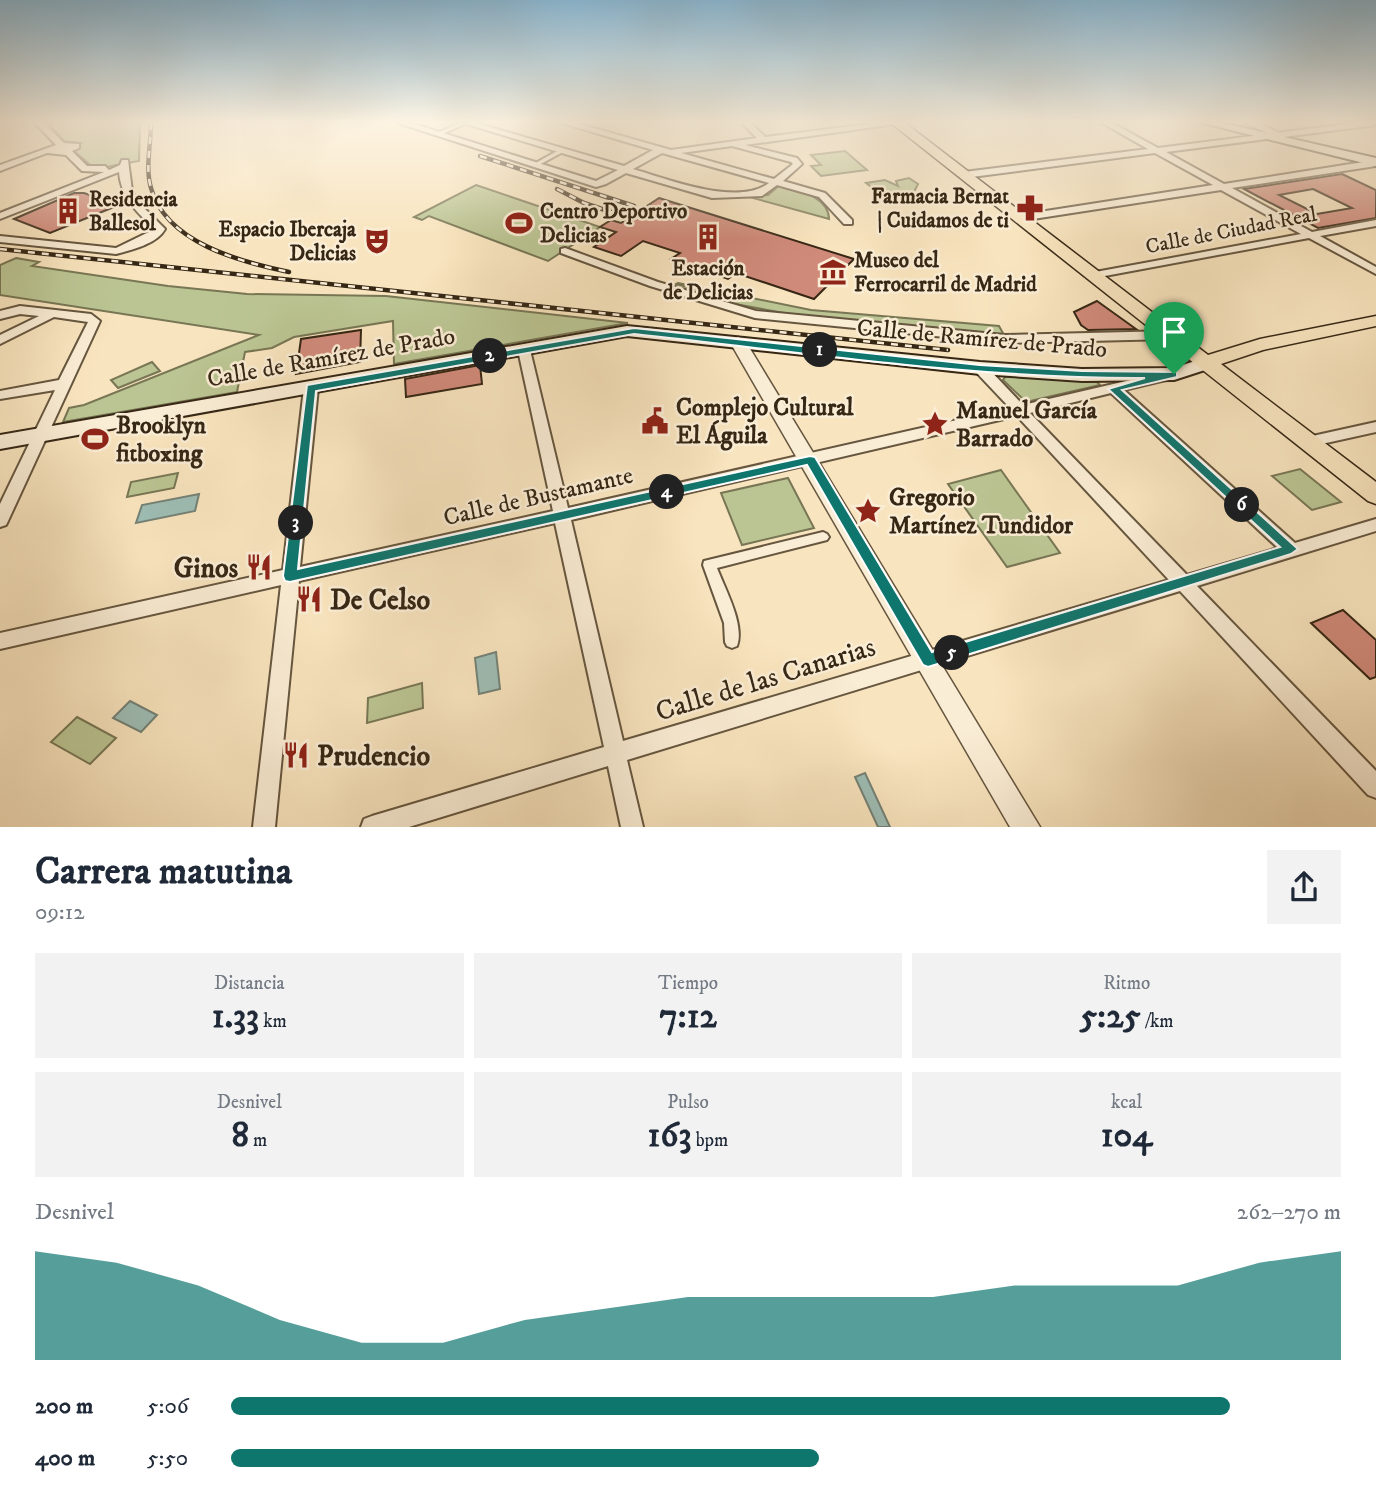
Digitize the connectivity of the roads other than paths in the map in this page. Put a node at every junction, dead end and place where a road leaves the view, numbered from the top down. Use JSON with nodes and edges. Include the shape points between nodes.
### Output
{"nodes":[{"id":1,"x":22,"y":162,"type":"edge"},
{"id":2,"x":28,"y":162,"type":"edge"},
{"id":3,"x":75,"y":162,"type":"edge"},
{"id":4,"x":524,"y":162,"type":"edge"},
{"id":5,"x":541,"y":162,"type":"edge"},
{"id":6,"x":597,"y":162,"type":"edge"},
{"id":7,"x":642,"y":162,"type":"edge"},
{"id":8,"x":703,"y":162,"type":"edge"},
{"id":9,"x":796,"y":162,"type":"edge"},
{"id":10,"x":947,"y":162,"type":"edge"},
{"id":11,"x":1071,"y":162,"type":"edge"},
{"id":12,"x":1176,"y":162,"type":"edge"},
{"id":13,"x":1373,"y":162,"type":"edge"},
{"id":14,"x":125,"y":165,"type":"junction"},
{"id":15,"x":535,"y":165,"type":"junction"},
{"id":16,"x":2,"y":170,"type":"edge"},
{"id":17,"x":95,"y":170,"type":"junction"},
{"id":18,"x":626,"y":170,"type":"junction"},
{"id":19,"x":964,"y":175,"type":"junction"},
{"id":20,"x":775,"y":181,"type":"junction"},
{"id":21,"x":1223,"y":187,"type":"junction"},
{"id":22,"x":0,"y":214,"type":"edge"},
{"id":23,"x":1020,"y":218,"type":"junction"},
{"id":24,"x":848,"y":222,"type":"dead end"},
{"id":25,"x":1376,"y":223,"type":"edge"},
{"id":26,"x":1309,"y":234,"type":"junction"},
{"id":27,"x":0,"y":239,"type":"edge"},
{"id":28,"x":565,"y":251,"type":"dead end"},
{"id":29,"x":1376,"y":271,"type":"edge"},
{"id":30,"x":1094,"y":275,"type":"junction"},
{"id":31,"x":53,"y":313,"type":"junction"},
{"id":32,"x":0,"y":315,"type":"edge"},
{"id":33,"x":1376,"y":321,"type":"edge"},
{"id":34,"x":1171,"y":335,"type":"junction"},
{"id":35,"x":0,"y":340,"type":"edge"},
{"id":36,"x":738,"y":342,"type":"junction"},
{"id":37,"x":524,"y":350,"type":"junction"},
{"id":38,"x":1208,"y":363,"type":"junction"},
{"id":39,"x":980,"y":368,"type":"junction"},
{"id":40,"x":1174,"y":374,"type":"junction"},
{"id":41,"x":64,"y":384,"type":"junction"},
{"id":42,"x":311,"y":388,"type":"junction"},
{"id":43,"x":1114,"y":389,"type":"junction"},
{"id":44,"x":0,"y":395,"type":"edge"},
{"id":45,"x":1020,"y":411,"type":"junction"},
{"id":46,"x":1376,"y":427,"type":"edge"},
{"id":47,"x":42,"y":435,"type":"junction"},
{"id":48,"x":0,"y":442,"type":"edge"},
{"id":49,"x":1308,"y":442,"type":"junction"},
{"id":50,"x":810,"y":460,"type":"junction"},
{"id":51,"x":1376,"y":495,"type":"edge"},
{"id":52,"x":561,"y":516,"type":"junction"},
{"id":53,"x":0,"y":521,"type":"edge"},
{"id":54,"x":1376,"y":525,"type":"edge"},
{"id":55,"x":823,"y":537,"type":"dead end"},
{"id":56,"x":1291,"y":549,"type":"junction"},
{"id":57,"x":290,"y":576,"type":"junction"},
{"id":58,"x":1183,"y":582,"type":"junction"},
{"id":59,"x":0,"y":641,"type":"edge"},
{"id":60,"x":732,"y":642,"type":"dead end"},
{"id":61,"x":928,"y":660,"type":"junction"},
{"id":62,"x":616,"y":755,"type":"junction"},
{"id":63,"x":1372,"y":778,"type":"edge"},
{"id":64,"x":264,"y":827,"type":"edge"},
{"id":65,"x":372,"y":827,"type":"edge"},
{"id":66,"x":632,"y":827,"type":"edge"},
{"id":67,"x":1026,"y":827,"type":"edge"}],
"edges":[{"from":1,"to":16,"type":"street"},
{"from":2,"to":16,"type":"street"},
{"from":3,"to":17,"type":"street"},
{"from":4,"to":15,"type":"street"},
{"from":5,"to":15,"type":"street"},
{"from":6,"to":18,"type":"street"},
{"from":7,"to":18,"type":"street"},
{"from":8,"to":20,"type":"street"},
{"from":9,"to":20,"type":"street"},
{"from":10,"to":19,"type":"main road"},
{"from":11,"to":19,"type":"street"},
{"from":12,"to":21,"type":"street"},
{"from":13,"to":21,"type":"street"},
{"from":14,"to":17,"type":"street"},
{"from":14,"to":22,"type":"street"},
{"from":14,"to":27,"type":"street","via":[[131,202],[160,231],[116,251]]},
{"from":15,"to":18,"type":"street","via":[[596,184]]},
{"from":17,"to":22,"type":"street","via":[[93,175]]},
{"from":18,"to":20,"type":"street","via":[[712,195],[754,195]]},
{"from":19,"to":23,"type":"main road"},
{"from":20,"to":24,"type":"street","via":[[822,195]]},
{"from":21,"to":23,"type":"street"},
{"from":21,"to":26,"type":"street"},
{"from":23,"to":30,"type":"main road"},
{"from":25,"to":26,"type":"street","name":"Calle de Ciudad Real"},
{"from":26,"to":29,"type":"street"},
{"from":26,"to":30,"type":"street","name":"Calle de Ciudad Real"},
{"from":28,"to":34,"type":"street","via":[[755,314],[1029,341]]},
{"from":30,"to":34,"type":"main road"},
{"from":31,"to":32,"type":"street","via":[[20,310]]},
{"from":31,"to":35,"type":"street"},
{"from":31,"to":41,"type":"street","via":[[94,321]]},
{"from":33,"to":38,"type":"main road","via":[[1240,350]]},
{"from":34,"to":38,"type":"main road"},
{"from":36,"to":37,"type":"main road","name":"Calle de Ramírez de Prado","via":[[634,331]]},
{"from":36,"to":39,"type":"main road","name":"Calle de Ramírez de Prado"},
{"from":36,"to":50,"type":"street"},
{"from":37,"to":42,"type":"main road","name":"Calle de Ramírez de Prado"},
{"from":37,"to":52,"type":"street"},
{"from":38,"to":40,"type":"main road","name":"Calle de Bustamante"},
{"from":38,"to":49,"type":"main road"},
{"from":39,"to":40,"type":"main road","name":"Calle de Ramírez de Prado","via":[[1082,375]]},
{"from":39,"to":45,"type":"street"},
{"from":40,"to":43,"type":"street","name":"Calle de Bustamante"},
{"from":41,"to":44,"type":"street"},
{"from":41,"to":47,"type":"street"},
{"from":42,"to":47,"type":"main road","name":"Calle de Ramírez de Prado"},
{"from":42,"to":57,"type":"street"},
{"from":43,"to":45,"type":"street","name":"Calle de Bustamante"},
{"from":43,"to":56,"type":"street"},
{"from":45,"to":50,"type":"street","name":"Calle de Bustamante"},
{"from":45,"to":58,"type":"street"},
{"from":46,"to":49,"type":"street"},
{"from":47,"to":48,"type":"main road","name":"Calle de Ramírez de Prado"},
{"from":47,"to":53,"type":"street"},
{"from":49,"to":51,"type":"main road"},
{"from":50,"to":52,"type":"street","name":"Calle de Bustamante"},
{"from":50,"to":61,"type":"street"},
{"from":52,"to":57,"type":"street","name":"Calle de Bustamante"},
{"from":52,"to":62,"type":"street"},
{"from":54,"to":56,"type":"street","name":"Calle de las Canarias"},
{"from":55,"to":60,"type":"street","via":[[709,565],[731,622]]},
{"from":56,"to":58,"type":"street","name":"Calle de las Canarias"},
{"from":57,"to":59,"type":"street","name":"Calle de Bustamante"},
{"from":57,"to":64,"type":"street"},
{"from":58,"to":61,"type":"street","name":"Calle de las Canarias"},
{"from":58,"to":63,"type":"street"},
{"from":61,"to":62,"type":"street","name":"Calle de las Canarias"},
{"from":61,"to":67,"type":"street"},
{"from":62,"to":65,"type":"street","name":"Calle de las Canarias"},
{"from":62,"to":66,"type":"street"}]}
